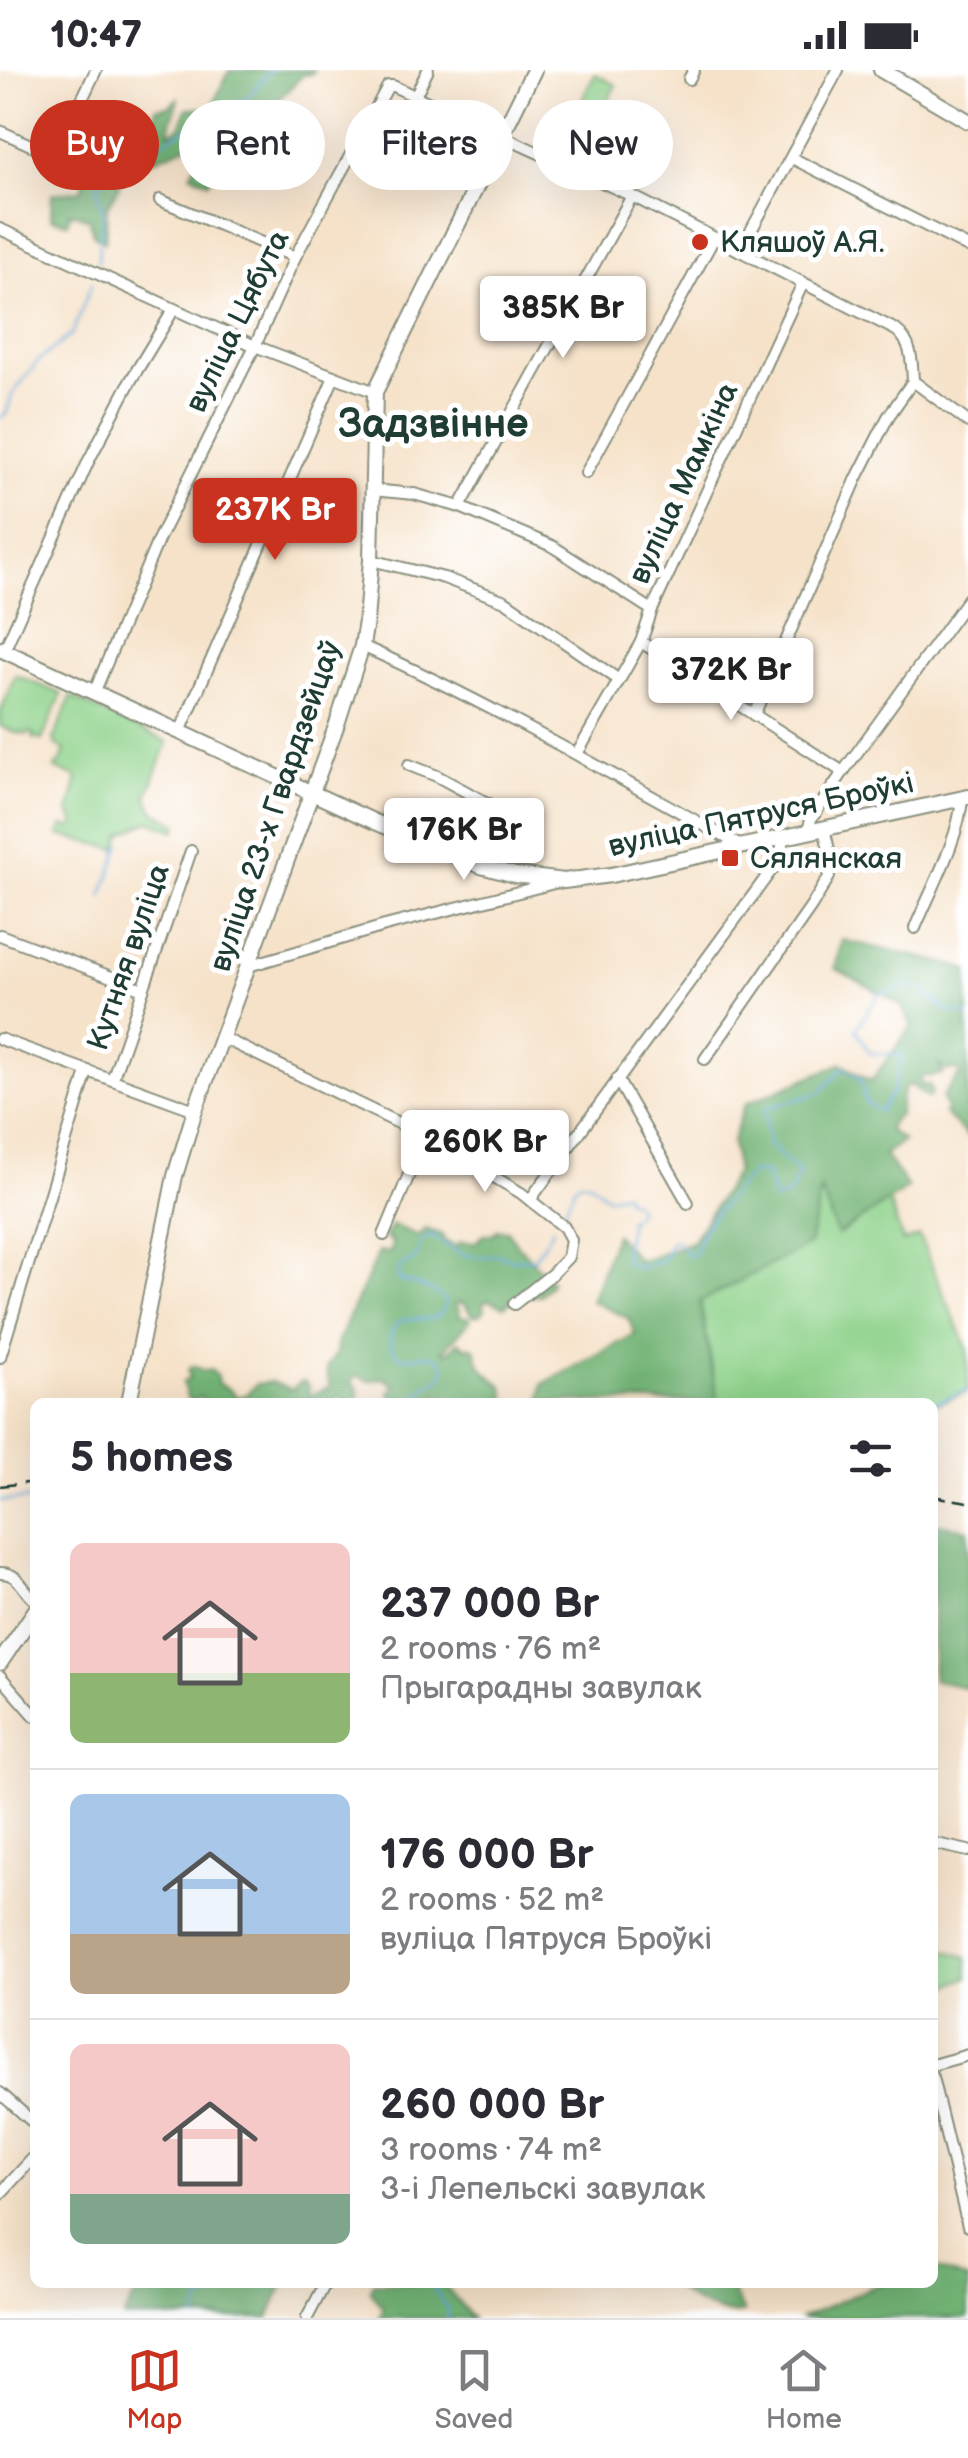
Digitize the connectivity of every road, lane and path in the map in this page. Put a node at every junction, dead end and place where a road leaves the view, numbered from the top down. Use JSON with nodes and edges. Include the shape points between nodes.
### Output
{"nodes":[{"id":1,"x":96,"y":70,"type":"edge"},
{"id":2,"x":428,"y":70,"type":"edge"},
{"id":3,"x":534,"y":70,"type":"edge"},
{"id":4,"x":838,"y":70,"type":"edge"},
{"id":5,"x":881,"y":70,"type":"edge"},
{"id":6,"x":415,"y":96,"type":"junction"},
{"id":7,"x":424,"y":100,"type":"edge"},
{"id":8,"x":513,"y":113,"type":"edge"},
{"id":9,"x":968,"y":120,"type":"edge"},
{"id":10,"x":0,"y":130,"type":"edge"},
{"id":11,"x":513,"y":141,"type":"edge"},
{"id":12,"x":792,"y":158,"type":"junction"},
{"id":13,"x":475,"y":190,"type":"edge"},
{"id":14,"x":632,"y":196,"type":"junction"},
{"id":15,"x":160,"y":200,"type":"dead end"},
{"id":16,"x":0,"y":229,"type":"edge"},
{"id":17,"x":714,"y":238,"type":"junction"},
{"id":18,"x":968,"y":247,"type":"edge"},
{"id":19,"x":740,"y":251,"type":"junction"},
{"id":20,"x":295,"y":257,"type":"junction"},
{"id":21,"x":802,"y":283,"type":"junction"},
{"id":22,"x":174,"y":309,"type":"junction"},
{"id":23,"x":255,"y":346,"type":"junction"},
{"id":24,"x":334,"y":377,"type":"junction"},
{"id":25,"x":913,"y":381,"type":"junction"},
{"id":26,"x":375,"y":392,"type":"junction"},
{"id":27,"x":968,"y":422,"type":"edge"},
{"id":28,"x":586,"y":473,"type":"dead end"},
{"id":29,"x":372,"y":490,"type":"junction"},
{"id":30,"x":460,"y":507,"type":"junction"},
{"id":31,"x":371,"y":560,"type":"junction"},
{"id":32,"x":968,"y":599,"type":"edge"},
{"id":33,"x":652,"y":610,"type":"junction"},
{"id":34,"x":641,"y":642,"type":"junction"},
{"id":35,"x":362,"y":646,"type":"junction"},
{"id":36,"x":2,"y":650,"type":"edge"},
{"id":37,"x":619,"y":680,"type":"junction"},
{"id":38,"x":94,"y":693,"type":"junction"},
{"id":39,"x":754,"y":715,"type":"junction"},
{"id":40,"x":180,"y":732,"type":"junction"},
{"id":41,"x":576,"y":754,"type":"junction"},
{"id":42,"x":410,"y":765,"type":"dead end"},
{"id":43,"x":843,"y":772,"type":"junction"},
{"id":44,"x":312,"y":792,"type":"junction"},
{"id":45,"x":965,"y":798,"type":"edge"},
{"id":46,"x":824,"y":828,"type":"junction"},
{"id":47,"x":808,"y":831,"type":"junction"},
{"id":48,"x":783,"y":837,"type":"junction"},
{"id":49,"x":742,"y":846,"type":"junction"},
{"id":50,"x":191,"y":851,"type":"dead end"},
{"id":51,"x":481,"y":866,"type":"junction"},
{"id":52,"x":564,"y":881,"type":"junction"},
{"id":53,"x":915,"y":928,"type":"dead end"},
{"id":54,"x":0,"y":935,"type":"edge"},
{"id":55,"x":248,"y":966,"type":"junction"},
{"id":56,"x":143,"y":988,"type":"junction"},
{"id":57,"x":222,"y":1038,"type":"junction"},
{"id":58,"x":0,"y":1039,"type":"edge"},
{"id":59,"x":705,"y":1058,"type":"dead end"},
{"id":60,"x":87,"y":1072,"type":"junction"},
{"id":61,"x":617,"y":1078,"type":"junction"},
{"id":62,"x":112,"y":1080,"type":"junction"},
{"id":63,"x":196,"y":1110,"type":"junction"},
{"id":64,"x":425,"y":1136,"type":"junction"},
{"id":65,"x":530,"y":1200,"type":"junction"},
{"id":66,"x":688,"y":1202,"type":"dead end"},
{"id":67,"x":384,"y":1234,"type":"dead end"},
{"id":68,"x":514,"y":1304,"type":"dead end"},
{"id":69,"x":0,"y":1357,"type":"edge"},
{"id":70,"x":130,"y":1398,"type":"edge"},
{"id":71,"x":0,"y":1573,"type":"edge"},
{"id":72,"x":30,"y":1596,"type":"edge"},
{"id":73,"x":30,"y":1618,"type":"edge"},
{"id":74,"x":0,"y":1663,"type":"edge"},
{"id":75,"x":0,"y":1676,"type":"edge"},
{"id":76,"x":30,"y":1710,"type":"edge"},
{"id":77,"x":938,"y":1844,"type":"edge"},
{"id":78,"x":968,"y":1851,"type":"edge"},
{"id":79,"x":968,"y":2055,"type":"edge"},
{"id":80,"x":938,"y":2063,"type":"edge"},
{"id":81,"x":0,"y":2093,"type":"edge"},
{"id":82,"x":938,"y":2102,"type":"edge"},
{"id":83,"x":30,"y":2120,"type":"edge"},
{"id":84,"x":30,"y":2161,"type":"edge"},
{"id":85,"x":0,"y":2194,"type":"edge"},
{"id":86,"x":968,"y":2226,"type":"edge"},
{"id":87,"x":323,"y":2288,"type":"edge"},
{"id":88,"x":307,"y":2318,"type":"edge"}],
"edges":[{"from":1,"to":10,"type":"street","via":[[57,152]]},
{"from":2,"to":6,"type":"street"},
{"from":3,"to":8,"type":"street","name":"вуліца 23-х Гвардзейцаў"},
{"from":4,"to":12,"type":"street"},
{"from":5,"to":9,"type":"street"},
{"from":6,"to":7,"type":"street"},
{"from":6,"to":20,"type":"street","name":"вуліца Цябута","via":[[388,86]]},
{"from":11,"to":14,"type":"street"},
{"from":12,"to":18,"type":"street"},
{"from":12,"to":19,"type":"street"},
{"from":13,"to":26,"type":"street","name":"вуліца 23-х Гвардзейцаў"},
{"from":14,"to":17,"type":"street"},
{"from":14,"to":30,"type":"street"},
{"from":15,"to":20,"type":"street"},
{"from":16,"to":22,"type":"street"},
{"from":17,"to":19,"type":"street"},
{"from":17,"to":28,"type":"street"},
{"from":19,"to":21,"type":"street"},
{"from":20,"to":23,"type":"street","name":"вуліца Цябута"},
{"from":21,"to":25,"type":"street","via":[[904,336]]},
{"from":21,"to":33,"type":"street","name":"вуліца Мамкіна"},
{"from":22,"to":23,"type":"street"},
{"from":22,"to":36,"type":"street","via":[[88,460]]},
{"from":23,"to":24,"type":"street"},
{"from":23,"to":38,"type":"street","name":"вуліца Цябута","via":[[159,538]]},
{"from":24,"to":26,"type":"street"},
{"from":24,"to":40,"type":"street"},
{"from":25,"to":27,"type":"street"},
{"from":25,"to":39,"type":"street","via":[[857,478]]},
{"from":26,"to":29,"type":"street","name":"вуліца 23-х Гвардзейцаў"},
{"from":29,"to":30,"type":"street"},
{"from":29,"to":31,"type":"street","name":"вуліца 23-х Гвардзейцаў"},
{"from":30,"to":33,"type":"street","via":[[552,546]]},
{"from":31,"to":35,"type":"street","name":"вуліца 23-х Гвардзейцаў"},
{"from":31,"to":37,"type":"street","via":[[505,601]]},
{"from":32,"to":43,"type":"street"},
{"from":33,"to":34,"type":"street","name":"вуліца Мамкіна"},
{"from":34,"to":37,"type":"street","name":"вуліца Мамкіна"},
{"from":34,"to":39,"type":"street"},
{"from":35,"to":41,"type":"street"},
{"from":35,"to":44,"type":"street","name":"вуліца 23-х Гвардзейцаў"},
{"from":36,"to":38,"type":"street","name":"вуліца Пятруся Броўкі"},
{"from":37,"to":41,"type":"street","name":"вуліца Мамкіна"},
{"from":38,"to":40,"type":"street","name":"вуліца Пятруся Броўкі"},
{"from":39,"to":43,"type":"street"},
{"from":40,"to":44,"type":"street","name":"вуліца Пятруся Броўкі"},
{"from":41,"to":49,"type":"street"},
{"from":42,"to":51,"type":"street","via":[[509,815]]},
{"from":43,"to":47,"type":"street"},
{"from":44,"to":51,"type":"street","name":"вуліца Пятруся Броўкі"},
{"from":44,"to":55,"type":"street","name":"вуліца 23-х Гвардзейцаў"},
{"from":45,"to":46,"type":"street","name":"вуліца Пятруся Броўкі"},
{"from":45,"to":53,"type":"street"},
{"from":46,"to":47,"type":"street","name":"вуліца Пятруся Броўкі"},
{"from":46,"to":59,"type":"street","via":[[829,877]]},
{"from":47,"to":48,"type":"street","name":"вуліца Пятруся Броўкі"},
{"from":48,"to":49,"type":"street","name":"вуліца Пятруся Броўкі"},
{"from":48,"to":61,"type":"street","via":[[781,857]]},
{"from":49,"to":52,"type":"street","name":"вуліца Пятруся Броўкі"},
{"from":50,"to":56,"type":"street","name":"Кутняя вуліца"},
{"from":51,"to":52,"type":"street","name":"вуліца Пятруся Броўкі"},
{"from":52,"to":55,"type":"street","name":"вуліца Пятруся Броўкі"},
{"from":54,"to":56,"type":"street"},
{"from":55,"to":57,"type":"street","name":"вуліца 23-х Гвардзейцаў"},
{"from":56,"to":62,"type":"street","name":"Кутняя вуліца"},
{"from":57,"to":63,"type":"street","name":"вуліца 23-х Гвардзейцаў"},
{"from":57,"to":64,"type":"street"},
{"from":58,"to":60,"type":"street"},
{"from":60,"to":62,"type":"street"},
{"from":60,"to":69,"type":"street"},
{"from":61,"to":65,"type":"street"},
{"from":61,"to":66,"type":"street"},
{"from":62,"to":63,"type":"street"},
{"from":63,"to":70,"type":"street","name":"вуліца 23-х Гвардзейцаў","via":[[174,1176]]},
{"from":64,"to":65,"type":"street"},
{"from":64,"to":67,"type":"street"},
{"from":65,"to":68,"type":"street","via":[[564,1227],[570,1250],[562,1265]]},
{"from":71,"to":72,"type":"street","via":[[21,1581]]},
{"from":73,"to":74,"type":"street"},
{"from":75,"to":76,"type":"street"},
{"from":77,"to":78,"type":"street"},
{"from":79,"to":80,"type":"street"},
{"from":81,"to":83,"type":"street"},
{"from":82,"to":86,"type":"street"},
{"from":84,"to":85,"type":"street"},
{"from":87,"to":88,"type":"street"}]}
